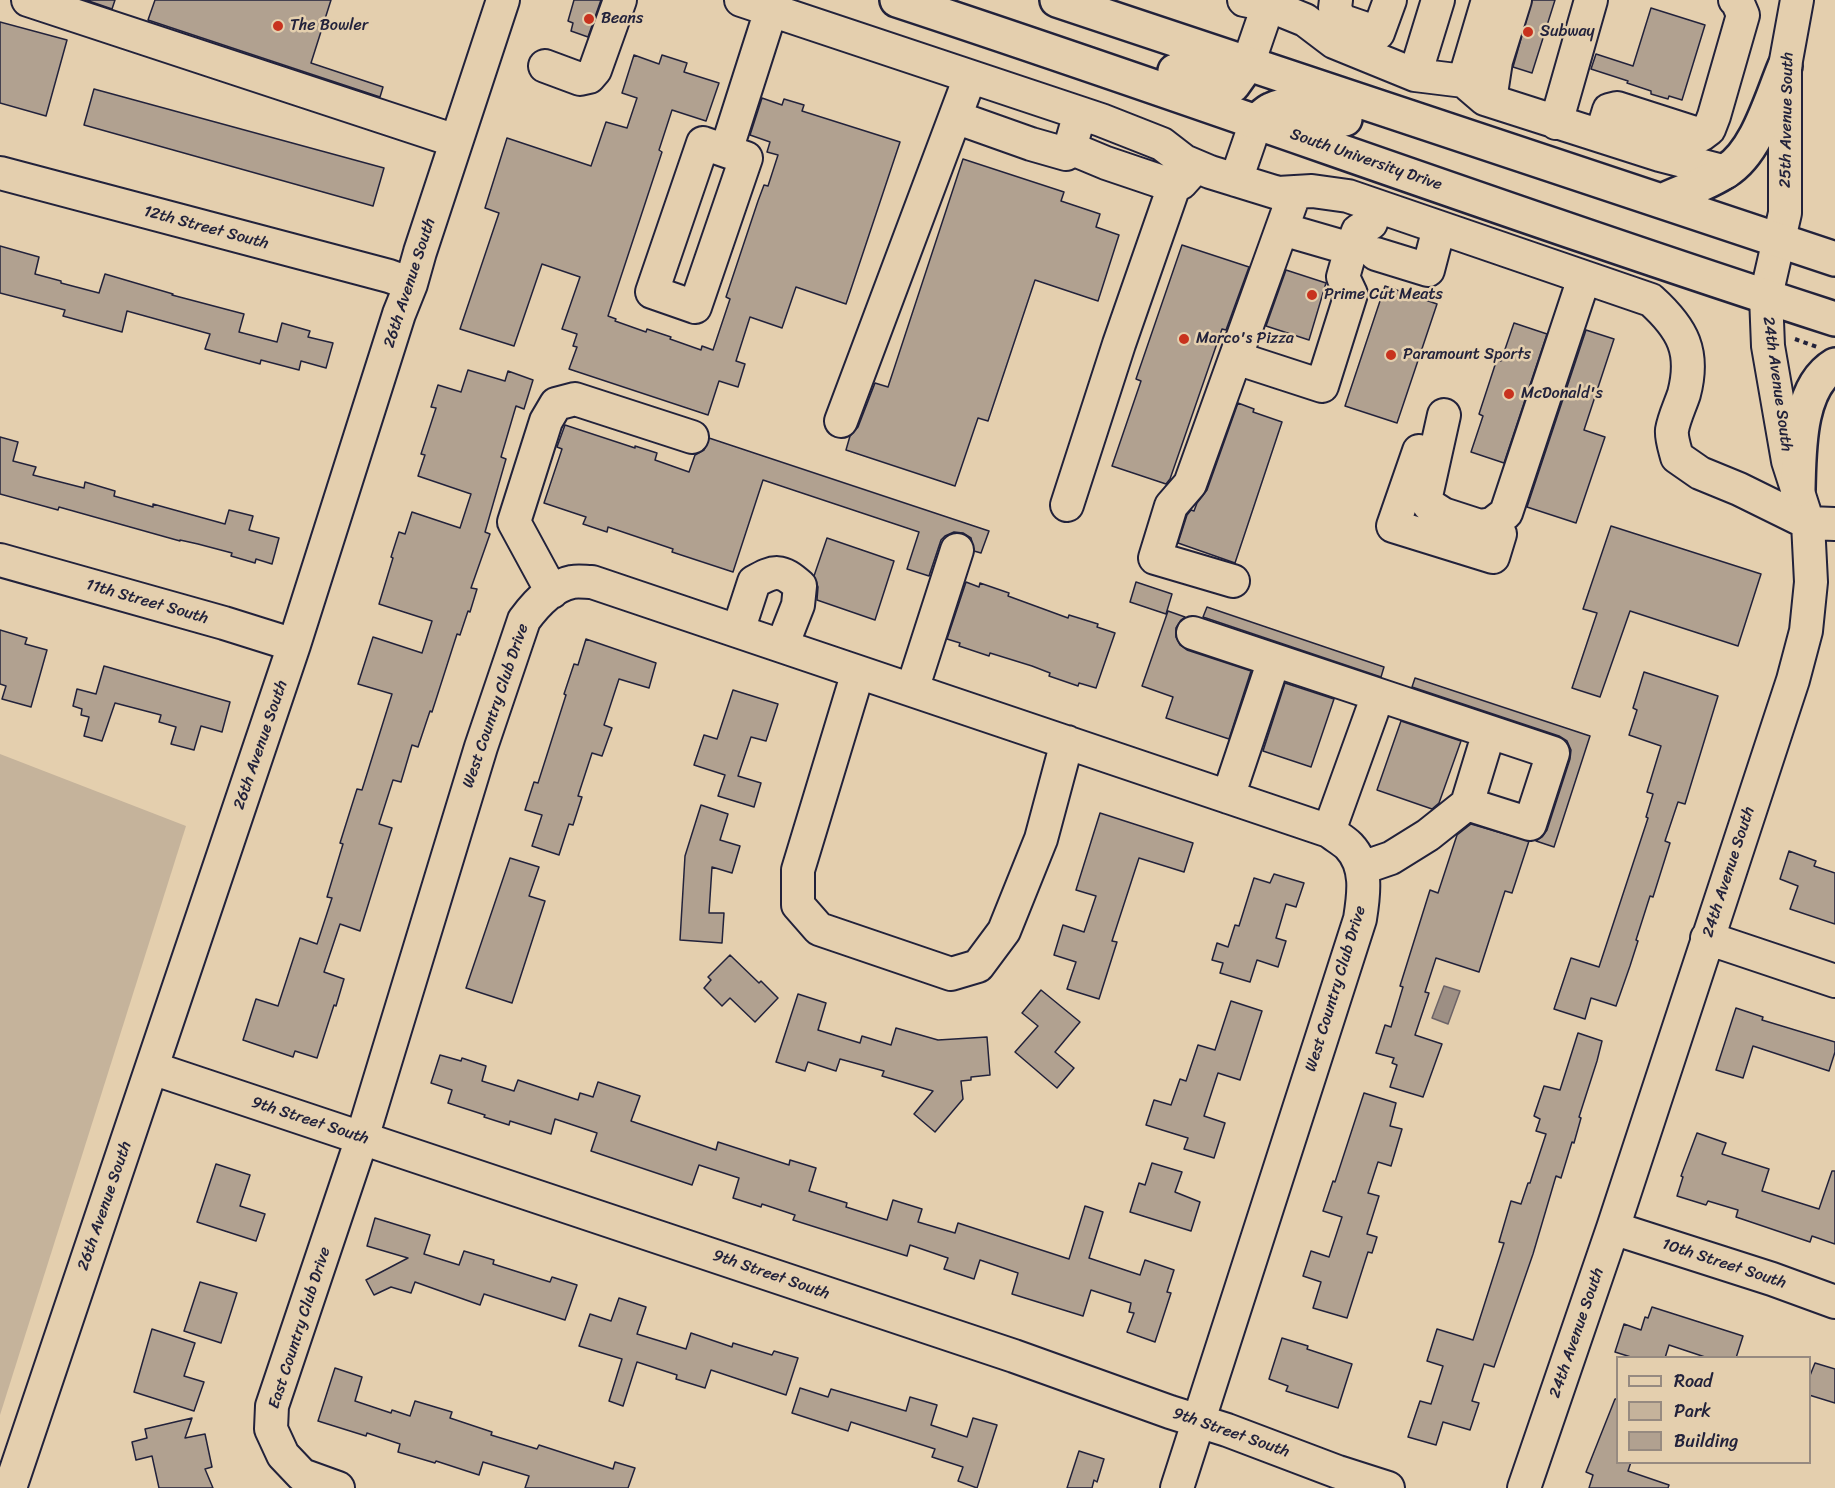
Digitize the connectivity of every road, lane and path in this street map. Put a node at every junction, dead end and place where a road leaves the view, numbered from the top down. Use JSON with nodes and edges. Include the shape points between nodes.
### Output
{"nodes":[{"id":1,"x":27,"y":0,"type":"edge"},
{"id":2,"x":503,"y":0,"type":"edge"},
{"id":3,"x":620,"y":0,"type":"edge"},
{"id":4,"x":741,"y":0,"type":"edge"},
{"id":5,"x":897,"y":0,"type":"edge"},
{"id":6,"x":1057,"y":0,"type":"edge"},
{"id":7,"x":1336,"y":0,"type":"edge"},
{"id":8,"x":1390,"y":0,"type":"edge"},
{"id":9,"x":1438,"y":0,"type":"edge"},
{"id":10,"x":1488,"y":0,"type":"edge"},
{"id":11,"x":1515,"y":0,"type":"edge"},
{"id":12,"x":1591,"y":0,"type":"edge"},
{"id":13,"x":1735,"y":0,"type":"edge"},
{"id":14,"x":1797,"y":0,"type":"edge"},
{"id":15,"x":1260,"y":2,"type":"edge"},
{"id":16,"x":771,"y":10,"type":"junction"},
{"id":17,"x":1378,"y":33,"type":"junction"},
{"id":18,"x":1059,"y":53,"type":"junction"},
{"id":19,"x":1419,"y":61,"type":"junction"},
{"id":20,"x":1248,"y":64,"type":"junction"},
{"id":21,"x":545,"y":66,"type":"dead end"},
{"id":22,"x":1785,"y":66,"type":"junction"},
{"id":23,"x":970,"y":77,"type":"junction"},
{"id":24,"x":1464,"y":81,"type":"junction"},
{"id":25,"x":1490,"y":100,"type":"junction"},
{"id":26,"x":1080,"y":113,"type":"junction"},
{"id":27,"x":955,"y":117,"type":"junction"},
{"id":28,"x":1256,"y":122,"type":"junction"},
{"id":29,"x":1556,"y":123,"type":"junction"},
{"id":30,"x":1670,"y":125,"type":"junction"},
{"id":31,"x":1601,"y":136,"type":"junction"},
{"id":32,"x":456,"y":141,"type":"junction"},
{"id":33,"x":1480,"y":141,"type":"junction"},
{"id":34,"x":1070,"y":148,"type":"junction"},
{"id":35,"x":726,"y":150,"type":"junction"},
{"id":36,"x":1660,"y":155,"type":"junction"},
{"id":37,"x":1726,"y":172,"type":"junction"},
{"id":38,"x":0,"y":173,"type":"edge"},
{"id":39,"x":1186,"y":176,"type":"junction"},
{"id":40,"x":1236,"y":180,"type":"junction"},
{"id":41,"x":1295,"y":192,"type":"junction"},
{"id":42,"x":1662,"y":201,"type":"junction"},
{"id":43,"x":1373,"y":214,"type":"junction"},
{"id":44,"x":1439,"y":228,"type":"junction"},
{"id":45,"x":1282,"y":229,"type":"junction"},
{"id":46,"x":1780,"y":241,"type":"junction"},
{"id":47,"x":1363,"y":252,"type":"junction"},
{"id":48,"x":1835,"y":260,"type":"edge"},
{"id":49,"x":1584,"y":278,"type":"junction"},
{"id":50,"x":411,"y":284,"type":"junction"},
{"id":51,"x":1766,"y":296,"type":"junction"},
{"id":52,"x":1835,"y":319,"type":"edge"},
{"id":53,"x":1236,"y":358,"type":"junction"},
{"id":54,"x":1835,"y":365,"type":"edge"},
{"id":55,"x":841,"y":421,"type":"dead end"},
{"id":56,"x":692,"y":437,"type":"dead end"},
{"id":57,"x":1798,"y":489,"type":"junction"},
{"id":58,"x":1067,"y":505,"type":"dead end"},
{"id":59,"x":1821,"y":524,"type":"edge"},
{"id":60,"x":1500,"y":535,"type":"junction"},
{"id":61,"x":957,"y":550,"type":"dead end"},
{"id":62,"x":0,"y":560,"type":"edge"},
{"id":63,"x":1233,"y":581,"type":"dead end"},
{"id":64,"x":552,"y":592,"type":"junction"},
{"id":65,"x":738,"y":632,"type":"junction"},
{"id":66,"x":1193,"y":633,"type":"dead end"},
{"id":67,"x":294,"y":645,"type":"junction"},
{"id":68,"x":782,"y":646,"type":"junction"},
{"id":69,"x":1274,"y":660,"type":"junction"},
{"id":70,"x":858,"y":672,"type":"junction"},
{"id":71,"x":912,"y":690,"type":"junction"},
{"id":72,"x":1378,"y":695,"type":"junction"},
{"id":73,"x":1490,"y":732,"type":"junction"},
{"id":74,"x":1067,"y":742,"type":"junction"},
{"id":75,"x":1228,"y":797,"type":"junction"},
{"id":76,"x":1467,"y":804,"type":"junction"},
{"id":77,"x":1329,"y":831,"type":"junction"},
{"id":78,"x":1362,"y":868,"type":"junction"},
{"id":79,"x":1707,"y":938,"type":"junction"},
{"id":80,"x":1835,"y":981,"type":"edge"},
{"id":81,"x":152,"y":1068,"type":"junction"},
{"id":82,"x":362,"y":1138,"type":"junction"},
{"id":83,"x":1613,"y":1228,"type":"junction"},
{"id":84,"x":1835,"y":1302,"type":"edge"},
{"id":85,"x":1199,"y":1421,"type":"junction"},
{"id":86,"x":10,"y":1488,"type":"edge"},
{"id":87,"x":338,"y":1488,"type":"edge"},
{"id":88,"x":1177,"y":1488,"type":"edge"},
{"id":89,"x":1388,"y":1488,"type":"edge"},
{"id":90,"x":1524,"y":1488,"type":"edge"}],
"edges":[{"from":1,"to":32,"type":"street"},
{"from":2,"to":32,"type":"street","name":"26th Avenue South"},
{"from":3,"to":21,"type":"street","via":[[589,77],[580,79]]},
{"from":4,"to":16,"type":"street"},
{"from":5,"to":18,"type":"main road","name":"South University Drive"},
{"from":6,"to":20,"type":"main road"},
{"from":7,"to":17,"type":"street","via":[[1340,20]]},
{"from":8,"to":17,"type":"street"},
{"from":9,"to":19,"type":"street"},
{"from":10,"to":24,"type":"street"},
{"from":11,"to":25,"type":"street","via":[[1496,61]]},
{"from":12,"to":29,"type":"street"},
{"from":13,"to":30,"type":"street","via":[[1743,15],[1709,129],[1701,135]]},
{"from":14,"to":22,"type":"street","name":"25th Avenue South"},
{"from":15,"to":19,"type":"street","via":[[1305,20],[1334,42]]},
{"from":15,"to":20,"type":"street"},
{"from":16,"to":23,"type":"street"},
{"from":16,"to":35,"type":"street"},
{"from":17,"to":19,"type":"street"},
{"from":18,"to":20,"type":"main road","via":[[1100,49],[1218,84],[1233,84]]},
{"from":18,"to":28,"type":"main road","name":"South University Drive"},
{"from":19,"to":24,"type":"street"},
{"from":20,"to":33,"type":"main road"},
{"from":22,"to":37,"type":"main road","via":[[1744,158]]},
{"from":22,"to":46,"type":"street","name":"25th Avenue South","via":[[1785,213]]},
{"from":23,"to":26,"type":"street"},
{"from":23,"to":27,"type":"street"},
{"from":24,"to":25,"type":"street"},
{"from":25,"to":29,"type":"street"},
{"from":26,"to":34,"type":"street"},
{"from":26,"to":39,"type":"street","via":[[1162,144],[1184,161]]},
{"from":27,"to":34,"type":"street","via":[[1066,154]]},
{"from":27,"to":55,"type":"street"},
{"from":28,"to":33,"type":"main road","via":[[1270,110],[1285,105],[1308,107],[1445,153]]},
{"from":28,"to":40,"type":"street"},
{"from":28,"to":51,"type":"main road","name":"South University Drive"},
{"from":29,"to":31,"type":"street"},
{"from":30,"to":31,"type":"street","via":[[1617,108],[1609,110]]},
{"from":30,"to":36,"type":"street"},
{"from":31,"to":36,"type":"street"},
{"from":32,"to":50,"type":"street","name":"26th Avenue South"},
{"from":33,"to":42,"type":"main road"},
{"from":34,"to":39,"type":"street","via":[[1106,163]]},
{"from":35,"to":35,"type":"street","via":[[703,143],[652,292],[695,307],[746,158]]},
{"from":36,"to":37,"type":"street"},
{"from":37,"to":42,"type":"main road"},
{"from":38,"to":50,"type":"street","name":"12th Street South"},
{"from":39,"to":40,"type":"street"},
{"from":39,"to":58,"type":"street","via":[[1119,344]]},
{"from":40,"to":41,"type":"street","via":[[1278,193]]},
{"from":41,"to":43,"type":"street","via":[[1312,190],[1348,196]]},
{"from":41,"to":45,"type":"street"},
{"from":42,"to":46,"type":"main road"},
{"from":43,"to":44,"type":"street"},
{"from":43,"to":47,"type":"street","via":[[1358,231]]},
{"from":44,"to":47,"type":"street","via":[[1428,270]]},
{"from":44,"to":49,"type":"street"},
{"from":45,"to":47,"type":"street"},
{"from":45,"to":53,"type":"street"},
{"from":46,"to":48,"type":"main road"},
{"from":46,"to":51,"type":"street","name":"24th Avenue South"},
{"from":47,"to":53,"type":"street","via":[[1343,277],[1351,294],[1322,386]]},
{"from":49,"to":59,"type":"street","via":[[1651,300],[1666,313],[1684,340],[1689,366],[1672,432],[1677,457],[1700,473]]},
{"from":49,"to":60,"type":"street"},
{"from":50,"to":67,"type":"street","name":"26th Avenue South"},
{"from":51,"to":52,"type":"main road","name":"South University Drive"},
{"from":51,"to":57,"type":"street","name":"24th Avenue South","via":[[1768,346],[1788,461]]},
{"from":53,"to":63,"type":"street","via":[[1190,484],[1171,506],[1155,558]]},
{"from":54,"to":57,"type":"main road","via":[[1827,369],[1809,396],[1800,431]]},
{"from":56,"to":64,"type":"street","via":[[575,399],[556,404],[546,421],[514,522]]},
{"from":57,"to":59,"type":"street","name":"24th Avenue South"},
{"from":59,"to":79,"type":"street","name":"24th Avenue South","via":[[1806,631],[1793,680]]},
{"from":60,"to":60,"type":"street","via":[[1492,524],[1480,526],[1429,505],[1426,496],[1444,416],[1418,453],[1393,526]]},
{"from":61,"to":71,"type":"street"},
{"from":62,"to":67,"type":"street","name":"11th Street South"},
{"from":64,"to":65,"type":"street","name":"West Country Club Drive","via":[[572,582],[592,582]]},
{"from":64,"to":82,"type":"street","name":"West Country Club Drive","via":[[524,620],[481,747]]},
{"from":65,"to":68,"type":"street","name":"West Country Club Drive"},
{"from":65,"to":68,"type":"street","via":[[754,582],[770,572],[786,574],[800,585],[798,605]]},
{"from":66,"to":69,"type":"street"},
{"from":67,"to":81,"type":"street","name":"26th Avenue South"},
{"from":68,"to":70,"type":"street","name":"West Country Club Drive"},
{"from":69,"to":72,"type":"street"},
{"from":69,"to":75,"type":"street"},
{"from":70,"to":71,"type":"street","name":"West Country Club Drive"},
{"from":70,"to":74,"type":"street","via":[[798,870],[798,905],[819,929],[951,974],[978,966],[1004,931],[1041,839]]},
{"from":71,"to":74,"type":"street","name":"West Country Club Drive"},
{"from":72,"to":73,"type":"street"},
{"from":72,"to":77,"type":"street"},
{"from":73,"to":76,"type":"street"},
{"from":73,"to":76,"type":"street","via":[[1553,753],[1530,824]]},
{"from":74,"to":75,"type":"street","name":"West Country Club Drive"},
{"from":75,"to":77,"type":"street","name":"West Country Club Drive"},
{"from":76,"to":78,"type":"street","via":[[1428,835],[1390,858]]},
{"from":77,"to":78,"type":"street","name":"West Country Club Drive","via":[[1350,846]]},
{"from":78,"to":85,"type":"street","name":"West Country Club Drive","via":[[1365,892],[1360,919]]},
{"from":79,"to":80,"type":"street"},
{"from":79,"to":83,"type":"street","name":"24th Avenue South"},
{"from":81,"to":82,"type":"street","name":"9th Street South"},
{"from":81,"to":86,"type":"street","name":"26th Avenue South"},
{"from":82,"to":85,"type":"street","name":"9th Street South"},
{"from":82,"to":87,"type":"street","name":"East Country Club Drive","via":[[272,1406],[271,1429],[283,1455],[302,1475]]},
{"from":83,"to":84,"type":"street","name":"10th Street South"},
{"from":83,"to":90,"type":"street","name":"24th Avenue South"},
{"from":85,"to":88,"type":"street"},
{"from":85,"to":89,"type":"street","name":"9th Street South"}]}
